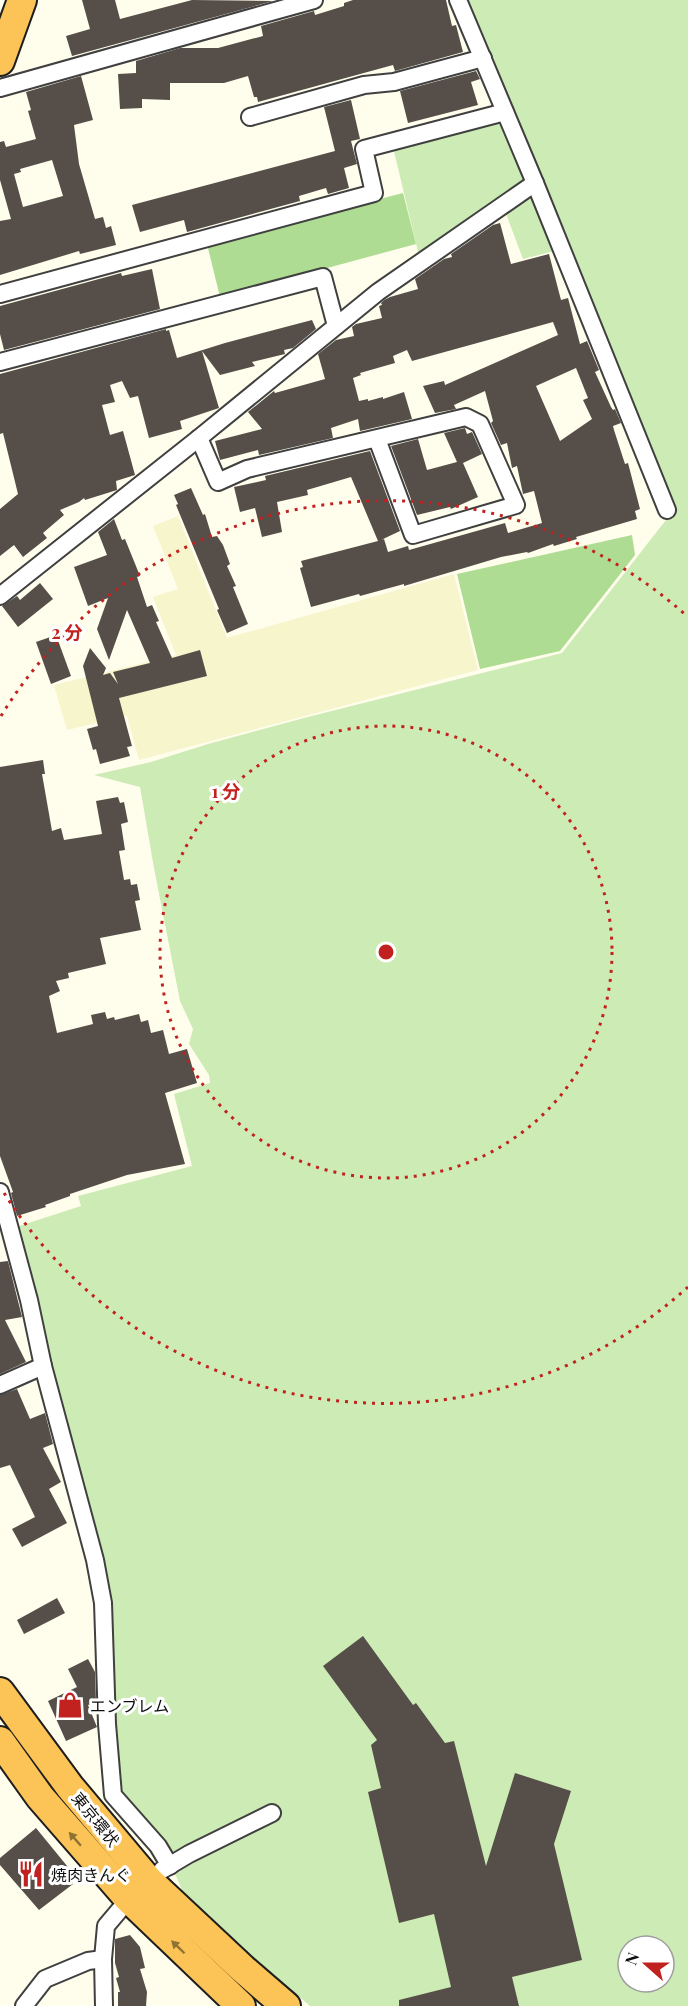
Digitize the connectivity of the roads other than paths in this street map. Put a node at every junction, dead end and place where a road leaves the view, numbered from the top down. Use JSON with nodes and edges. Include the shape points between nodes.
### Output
{"nodes":[{"id":1,"x":15,"y":0,"type":"edge"},
{"id":2,"x":22,"y":0,"type":"edge"},
{"id":3,"x":314,"y":0,"type":"edge"},
{"id":4,"x":458,"y":0,"type":"edge"},
{"id":5,"x":0,"y":32,"type":"edge"},
{"id":6,"x":483,"y":58,"type":"junction"},
{"id":7,"x":0,"y":61,"type":"edge"},
{"id":8,"x":0,"y":88,"type":"edge"},
{"id":9,"x":505,"y":112,"type":"junction"},
{"id":10,"x":250,"y":117,"type":"dead end"},
{"id":11,"x":535,"y":183,"type":"junction"},
{"id":12,"x":0,"y":294,"type":"edge"},
{"id":13,"x":336,"y":326,"type":"junction"},
{"id":14,"x":0,"y":362,"type":"edge"},
{"id":15,"x":199,"y":438,"type":"junction"},
{"id":16,"x":377,"y":439,"type":"junction"},
{"id":17,"x":667,"y":510,"type":"dead end"},
{"id":18,"x":0,"y":596,"type":"edge"},
{"id":19,"x":0,"y":1192,"type":"edge"},
{"id":20,"x":43,"y":1366,"type":"junction"},
{"id":21,"x":0,"y":1384,"type":"edge"},
{"id":22,"x":0,"y":1692,"type":"edge"},
{"id":23,"x":0,"y":1741,"type":"edge"},
{"id":24,"x":272,"y":1813,"type":"dead end"},
{"id":25,"x":149,"y":1882,"type":"junction"},
{"id":26,"x":103,"y":1959,"type":"junction"},
{"id":27,"x":24,"y":2006,"type":"edge"},
{"id":28,"x":104,"y":2006,"type":"edge"},
{"id":29,"x":241,"y":2006,"type":"edge"},
{"id":30,"x":286,"y":2006,"type":"edge"}],
"edges":[{"from":1,"to":5,"type":"highway"},
{"from":2,"to":7,"type":"highway"},
{"from":3,"to":8,"type":"street"},
{"from":4,"to":6,"type":"street"},
{"from":6,"to":9,"type":"street"},
{"from":6,"to":10,"type":"street","via":[[394,82],[364,85]]},
{"from":9,"to":11,"type":"street"},
{"from":9,"to":12,"type":"street","via":[[364,149],[374,193]]},
{"from":11,"to":13,"type":"street","via":[[378,292]]},
{"from":11,"to":17,"type":"street"},
{"from":13,"to":14,"type":"street","via":[[323,277]]},
{"from":13,"to":15,"type":"street"},
{"from":15,"to":16,"type":"street","via":[[218,482],[247,469]]},
{"from":15,"to":18,"type":"street"},
{"from":16,"to":16,"type":"street","via":[[466,417],[480,424],[516,505],[413,535]]},
{"from":19,"to":20,"type":"street"},
{"from":20,"to":21,"type":"street"},
{"from":20,"to":25,"type":"street","via":[[103,1603],[113,1795],[158,1846]]},
{"from":22,"to":25,"type":"highway","name":"東京環状","via":[[70,1787]]},
{"from":25,"to":23,"type":"highway","name":"東京環状","one_way":true,"via":[[40,1797]]},
{"from":24,"to":25,"type":"street","via":[[189,1854]]},
{"from":25,"to":26,"type":"street","via":[[106,1926]]},
{"from":29,"to":25,"type":"highway","name":"東京環状","one_way":true},
{"from":25,"to":30,"type":"highway","name":"東京環状"},
{"from":26,"to":27,"type":"street","via":[[45,1979]]},
{"from":26,"to":28,"type":"street"}]}
